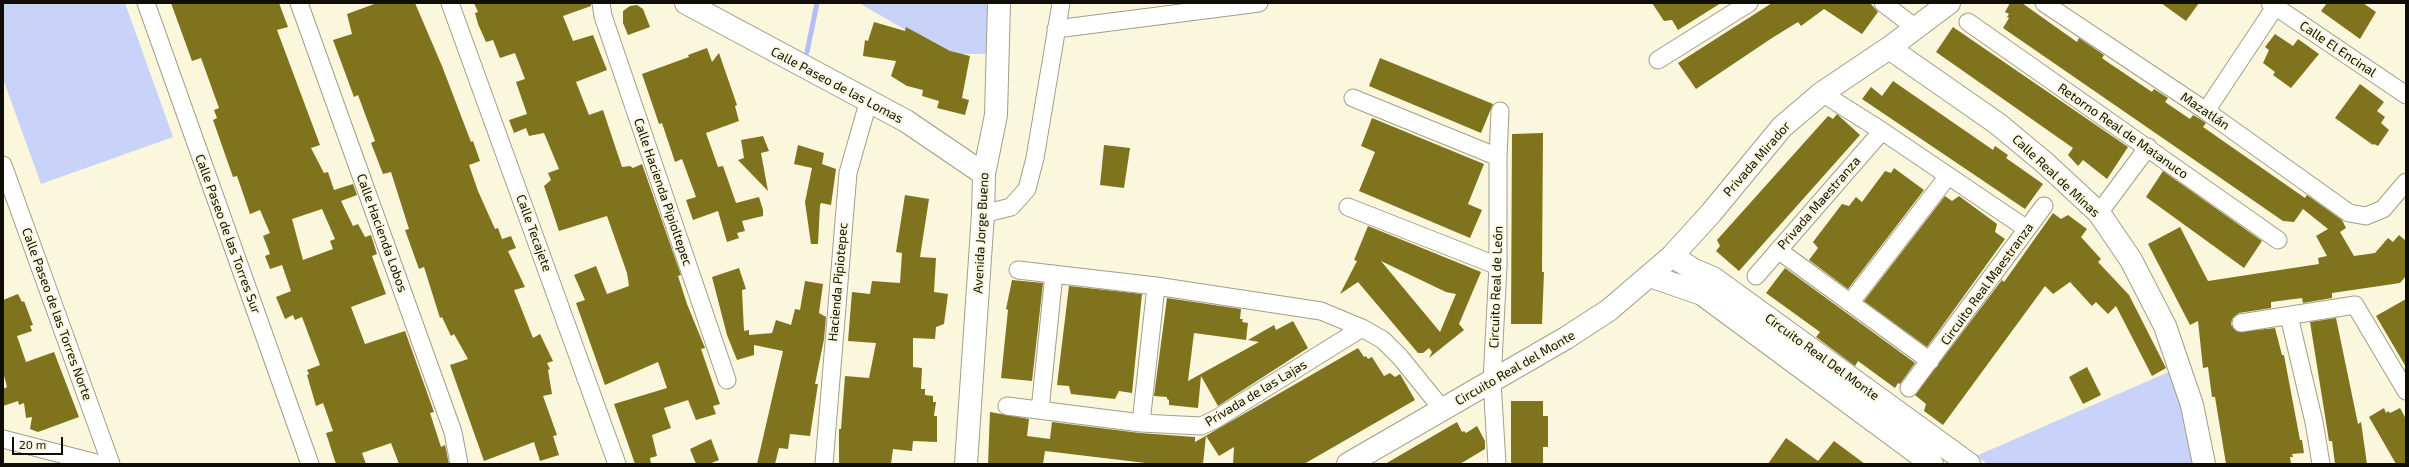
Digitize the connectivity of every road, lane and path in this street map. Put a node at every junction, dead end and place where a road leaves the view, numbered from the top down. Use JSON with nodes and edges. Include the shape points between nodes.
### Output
{"nodes":[{"id":1,"x":146,"y":3,"type":"edge"},
{"id":2,"x":299,"y":3,"type":"edge"},
{"id":3,"x":450,"y":3,"type":"edge"},
{"id":4,"x":601,"y":3,"type":"edge"},
{"id":5,"x":686,"y":3,"type":"edge"},
{"id":6,"x":999,"y":3,"type":"edge"},
{"id":7,"x":1061,"y":3,"type":"edge"},
{"id":8,"x":1259,"y":3,"type":"edge"},
{"id":9,"x":1749,"y":3,"type":"edge"},
{"id":10,"x":1883,"y":3,"type":"edge"},
{"id":11,"x":1949,"y":3,"type":"edge"},
{"id":12,"x":2044,"y":3,"type":"edge"},
{"id":13,"x":2272,"y":5,"type":"edge"},
{"id":14,"x":1968,"y":22,"type":"dead end"},
{"id":15,"x":1056,"y":29,"type":"junction"},
{"id":16,"x":1917,"y":29,"type":"junction"},
{"id":17,"x":1889,"y":48,"type":"junction"},
{"id":18,"x":1658,"y":60,"type":"dead end"},
{"id":19,"x":1822,"y":93,"type":"junction"},
{"id":20,"x":2406,"y":95,"type":"edge"},
{"id":21,"x":1353,"y":98,"type":"dead end"},
{"id":22,"x":868,"y":103,"type":"junction"},
{"id":23,"x":1500,"y":110,"type":"dead end"},
{"id":24,"x":2206,"y":111,"type":"junction"},
{"id":25,"x":1882,"y":131,"type":"junction"},
{"id":26,"x":2148,"y":147,"type":"junction"},
{"id":27,"x":1498,"y":158,"type":"junction"},
{"id":28,"x":3,"y":165,"type":"edge"},
{"id":29,"x":984,"y":174,"type":"junction"},
{"id":30,"x":1948,"y":176,"type":"junction"},
{"id":31,"x":2406,"y":182,"type":"edge"},
{"id":32,"x":2044,"y":206,"type":"dead end"},
{"id":33,"x":1348,"y":207,"type":"dead end"},
{"id":34,"x":2098,"y":213,"type":"junction"},
{"id":35,"x":983,"y":214,"type":"junction"},
{"id":36,"x":2027,"y":229,"type":"junction"},
{"id":37,"x":2278,"y":240,"type":"dead end"},
{"id":38,"x":1778,"y":250,"type":"junction"},
{"id":39,"x":1672,"y":256,"type":"junction"},
{"id":40,"x":1498,"y":266,"type":"junction"},
{"id":41,"x":1018,"y":270,"type":"dead end"},
{"id":42,"x":1054,"y":274,"type":"junction"},
{"id":43,"x":1650,"y":276,"type":"junction"},
{"id":44,"x":1756,"y":276,"type":"dead end"},
{"id":45,"x":1156,"y":286,"type":"junction"},
{"id":46,"x":1850,"y":303,"type":"junction"},
{"id":47,"x":2289,"y":316,"type":"junction"},
{"id":48,"x":2241,"y":322,"type":"dead end"},
{"id":49,"x":1362,"y":328,"type":"junction"},
{"id":50,"x":1930,"y":361,"type":"junction"},
{"id":51,"x":727,"y":380,"type":"dead end"},
{"id":52,"x":1492,"y":381,"type":"junction"},
{"id":53,"x":1909,"y":388,"type":"dead end"},
{"id":54,"x":2406,"y":391,"type":"edge"},
{"id":55,"x":1007,"y":406,"type":"dead end"},
{"id":56,"x":1040,"y":410,"type":"junction"},
{"id":57,"x":1443,"y":410,"type":"junction"},
{"id":58,"x":1141,"y":423,"type":"junction"},
{"id":59,"x":3,"y":439,"type":"edge"},
{"id":60,"x":100,"y":464,"type":"edge"},
{"id":61,"x":111,"y":464,"type":"edge"},
{"id":62,"x":310,"y":464,"type":"edge"},
{"id":63,"x":459,"y":464,"type":"edge"},
{"id":64,"x":617,"y":464,"type":"edge"},
{"id":65,"x":824,"y":464,"type":"edge"},
{"id":66,"x":966,"y":464,"type":"edge"},
{"id":67,"x":1348,"y":464,"type":"edge"},
{"id":68,"x":1498,"y":464,"type":"edge"},
{"id":69,"x":1932,"y":464,"type":"edge"},
{"id":70,"x":1969,"y":464,"type":"edge"},
{"id":71,"x":2204,"y":464,"type":"edge"},
{"id":72,"x":2321,"y":464,"type":"edge"}],
"edges":[{"from":1,"to":62,"type":"street","name":"Calle Paseo de las Torres Sur"},
{"from":2,"to":63,"type":"street","name":"Calle Hacienda Lobos","via":[[453,432]]},
{"from":3,"to":64,"type":"street","name":"Calle Tecajete"},
{"from":4,"to":51,"type":"street","name":"Calle Hacienda Pipioltepec","via":[[603,16]]},
{"from":5,"to":22,"type":"street","name":"Calle Paseo de las Lomas"},
{"from":6,"to":29,"type":"street","name":"Avenida Jorge Bueno","via":[[996,115]]},
{"from":7,"to":15,"type":"street"},
{"from":8,"to":15,"type":"street"},
{"from":9,"to":18,"type":"street"},
{"from":10,"to":16,"type":"street"},
{"from":11,"to":16,"type":"street","name":"Privada Mirador"},
{"from":12,"to":24,"type":"street","name":"Mazatlán"},
{"from":13,"to":20,"type":"street","name":"Calle El Encinal"},
{"from":13,"to":24,"type":"street"},
{"from":14,"to":26,"type":"street","name":"Retorno Real de Matanuco"},
{"from":15,"to":35,"type":"street","via":[[1035,158],[1027,189],[1011,207]]},
{"from":16,"to":17,"type":"street","name":"Privada Mirador"},
{"from":17,"to":19,"type":"street","name":"Privada Mirador"},
{"from":17,"to":34,"type":"street","name":"Calle Real de Minas","via":[[1998,124],[2045,163]]},
{"from":19,"to":25,"type":"street"},
{"from":19,"to":39,"type":"street","name":"Privada Mirador","via":[[1782,127]]},
{"from":21,"to":27,"type":"street"},
{"from":22,"to":29,"type":"street","name":"Calle Paseo de las Lomas","via":[[906,121]]},
{"from":22,"to":65,"type":"street","name":"Hacienda Pipiotepec","via":[[848,173]]},
{"from":23,"to":27,"type":"street","name":"Circuito Real de León"},
{"from":24,"to":31,"type":"street","name":"Mazatlán","via":[[2349,213],[2366,216],[2383,209]]},
{"from":25,"to":30,"type":"street"},
{"from":25,"to":38,"type":"street","name":"Privada Maestranza"},
{"from":26,"to":34,"type":"street"},
{"from":26,"to":37,"type":"street","name":"Retorno Real de Matanuco"},
{"from":27,"to":40,"type":"street","name":"Circuito Real de León"},
{"from":28,"to":61,"type":"street","name":"Calle Paseo de las Torres Norte"},
{"from":29,"to":35,"type":"street","name":"Avenida Jorge Bueno"},
{"from":30,"to":36,"type":"street"},
{"from":30,"to":46,"type":"street"},
{"from":32,"to":36,"type":"street","name":"Circuito Real Maestranza"},
{"from":33,"to":40,"type":"street"},
{"from":34,"to":71,"type":"street","name":"Calle Real de Minas","via":[[2131,260],[2166,326],[2192,405]]},
{"from":35,"to":66,"type":"street","name":"Avenida Jorge Bueno"},
{"from":36,"to":50,"type":"street","name":"Circuito Real Maestranza"},
{"from":38,"to":44,"type":"street","name":"Privada Maestranza"},
{"from":38,"to":46,"type":"street"},
{"from":39,"to":43,"type":"street","name":"Circuito Real del Monte"},
{"from":39,"to":70,"type":"street","name":"Circuito Real Del Monte","via":[[1713,278]]},
{"from":40,"to":52,"type":"street","name":"Circuito Real de León"},
{"from":41,"to":42,"type":"street"},
{"from":42,"to":45,"type":"street"},
{"from":42,"to":56,"type":"street"},
{"from":43,"to":52,"type":"street","name":"Circuito Real del Monte","via":[[1609,310]]},
{"from":43,"to":69,"type":"street","name":"Circuito Real Del Monte","via":[[1702,294]]},
{"from":45,"to":49,"type":"street","via":[[1321,311]]},
{"from":45,"to":58,"type":"street"},
{"from":46,"to":50,"type":"street"},
{"from":47,"to":48,"type":"street"},
{"from":47,"to":54,"type":"street","via":[[2355,305]]},
{"from":47,"to":72,"type":"street","via":[[2314,422]]},
{"from":49,"to":57,"type":"street","via":[[1383,340],[1400,357]]},
{"from":49,"to":58,"type":"street","name":"Privada de las Lajas","via":[[1201,426]]},
{"from":50,"to":53,"type":"street","name":"Circuito Real Maestranza"},
{"from":52,"to":57,"type":"street","name":"Circuito Real del Monte"},
{"from":52,"to":68,"type":"street","name":"Circuito Real de León"},
{"from":55,"to":56,"type":"street","name":"Privada de las Lajas"},
{"from":56,"to":58,"type":"street","name":"Privada de las Lajas"},
{"from":57,"to":67,"type":"street","name":"Circuito Real del Monte"},
{"from":59,"to":60,"type":"street"}]}
